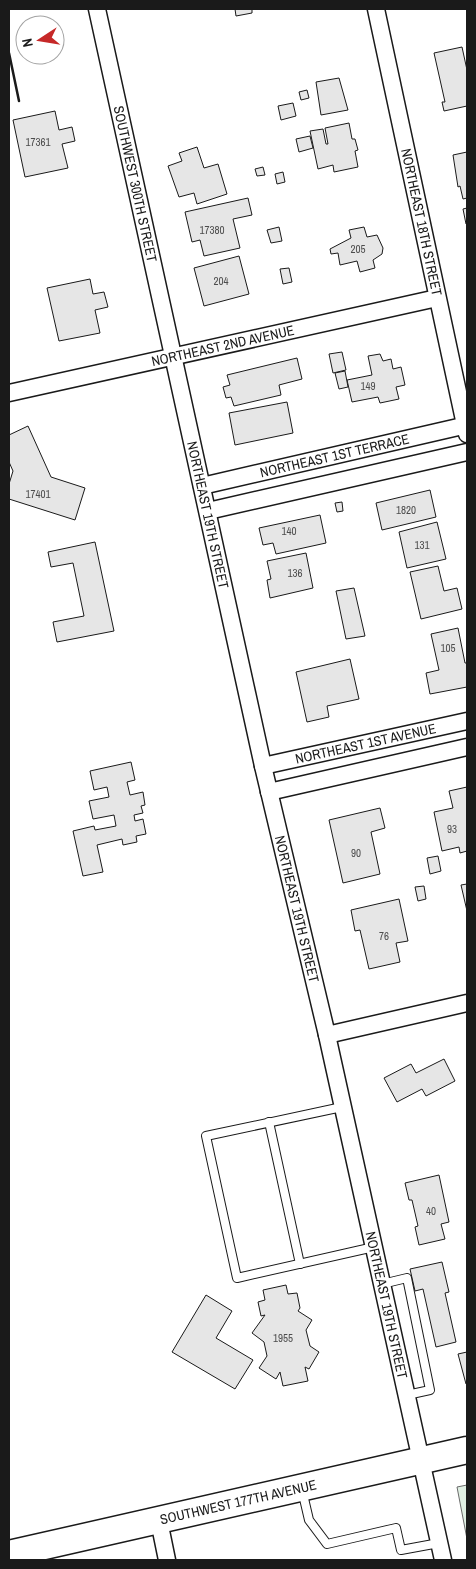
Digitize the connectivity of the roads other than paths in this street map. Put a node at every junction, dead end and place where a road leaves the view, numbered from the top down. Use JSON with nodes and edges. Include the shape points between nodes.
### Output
{"nodes":[{"id":1,"x":97,"y":9,"type":"edge"},
{"id":2,"x":376,"y":9,"type":"edge"},
{"id":3,"x":437,"y":298,"type":"junction"},
{"id":4,"x":174,"y":358,"type":"junction"},
{"id":5,"x":9,"y":393,"type":"edge"},
{"id":6,"x":467,"y":428,"type":"edge"},
{"id":7,"x":467,"y":452,"type":"edge"},
{"id":8,"x":202,"y":486,"type":"junction"},
{"id":9,"x":208,"y":511,"type":"junction"},
{"id":10,"x":467,"y":721,"type":"edge"},
{"id":11,"x":467,"y":747,"type":"edge"},
{"id":12,"x":263,"y":766,"type":"junction"},
{"id":13,"x":269,"y":792,"type":"junction"},
{"id":14,"x":467,"y":1003,"type":"edge"},
{"id":15,"x":327,"y":1035,"type":"junction"},
{"id":16,"x":342,"y":1107,"type":"junction"},
{"id":17,"x":269,"y":1122,"type":"junction"},
{"id":18,"x":374,"y":1247,"type":"junction"},
{"id":19,"x":300,"y":1264,"type":"junction"},
{"id":20,"x":382,"y":1284,"type":"junction"},
{"id":21,"x":406,"y":1395,"type":"junction"},
{"id":22,"x":467,"y":1450,"type":"edge"},
{"id":23,"x":421,"y":1460,"type":"junction"},
{"id":24,"x":302,"y":1488,"type":"junction"},
{"id":25,"x":159,"y":1521,"type":"junction"},
{"id":26,"x":439,"y":1543,"type":"junction"},
{"id":27,"x":9,"y":1554,"type":"edge"},
{"id":28,"x":167,"y":1560,"type":"edge"},
{"id":29,"x":442,"y":1560,"type":"edge"}],
"edges":[{"from":1,"to":4,"type":"street","name":"SOUTHWEST 300TH STREET"},
{"from":2,"to":3,"type":"street","name":"NORTHEAST 18TH STREET"},
{"from":3,"to":4,"type":"street","name":"NORTHEAST 2ND AVENUE"},
{"from":3,"to":6,"type":"street","name":"NORTHEAST 18TH STREET"},
{"from":4,"to":5,"type":"street","name":"NORTHEAST 2ND AVENUE"},
{"from":4,"to":8,"type":"street","name":"NORTHEAST 19TH STREET"},
{"from":6,"to":8,"type":"street","name":"NORTHEAST 1ST TERRACE"},
{"from":7,"to":9,"type":"street","name":"NORTHEAST 1ST TERRACE"},
{"from":8,"to":9,"type":"street","name":"NORTHEAST 19TH STREET"},
{"from":9,"to":12,"type":"street","name":"NORTHEAST 19TH STREET"},
{"from":10,"to":12,"type":"street","name":"NORTHEAST 1ST AVENUE"},
{"from":11,"to":13,"type":"street","name":"NORTHEAST 1ST AVENUE"},
{"from":12,"to":13,"type":"street","name":"NORTHEAST 19TH STREET"},
{"from":13,"to":15,"type":"street","name":"NORTHEAST 19TH STREET"},
{"from":14,"to":15,"type":"street"},
{"from":15,"to":16,"type":"street","name":"NORTHEAST 19TH STREET"},
{"from":16,"to":17,"type":"lane"},
{"from":16,"to":18,"type":"street","name":"NORTHEAST 19TH STREET"},
{"from":17,"to":19,"type":"lane"},
{"from":17,"to":19,"type":"lane","via":[[206,1136],[237,1278]]},
{"from":18,"to":19,"type":"lane"},
{"from":18,"to":20,"type":"street","name":"NORTHEAST 19TH STREET"},
{"from":20,"to":21,"type":"street","name":"NORTHEAST 19TH STREET"},
{"from":20,"to":21,"type":"lane","via":[[407,1278],[430,1390]]},
{"from":21,"to":23,"type":"street","name":"NORTHEAST 19TH STREET"},
{"from":22,"to":23,"type":"highway","name":"SOUTHWEST 177TH AVENUE"},
{"from":23,"to":24,"type":"highway","name":"SOUTHWEST 177TH AVENUE"},
{"from":23,"to":26,"type":"street","name":"NORTHEAST 19TH STREET"},
{"from":24,"to":25,"type":"highway","name":"SOUTHWEST 177TH AVENUE"},
{"from":24,"to":26,"type":"lane","via":[[309,1520],[327,1544],[396,1528],[401,1550]]},
{"from":25,"to":27,"type":"highway","name":"SOUTHWEST 177TH AVENUE"},
{"from":25,"to":28,"type":"street"},
{"from":26,"to":29,"type":"street","name":"NORTHEAST 19TH STREET"}]}
